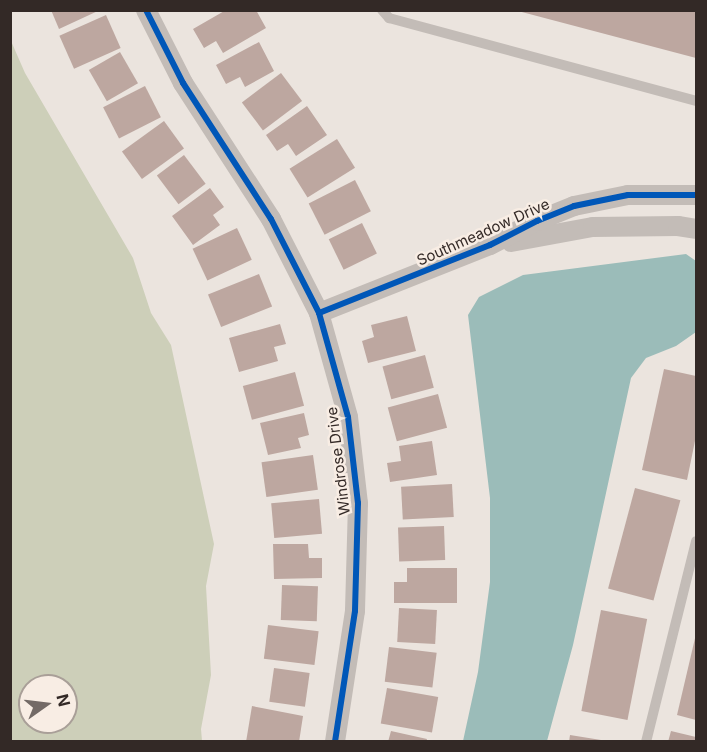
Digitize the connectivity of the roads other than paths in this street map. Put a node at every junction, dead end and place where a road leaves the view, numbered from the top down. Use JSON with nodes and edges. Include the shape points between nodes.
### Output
{"nodes":[{"id":1,"x":146,"y":10,"type":"edge"},
{"id":2,"x":382,"y":10,"type":"edge"},
{"id":3,"x":696,"y":102,"type":"edge"},
{"id":4,"x":696,"y":195,"type":"edge"},
{"id":5,"x":696,"y":228,"type":"edge"},
{"id":6,"x":490,"y":245,"type":"junction"},
{"id":7,"x":319,"y":313,"type":"junction"},
{"id":8,"x":696,"y":542,"type":"edge"},
{"id":9,"x":335,"y":741,"type":"edge"},
{"id":10,"x":646,"y":741,"type":"edge"}],
"edges":[{"from":1,"to":7,"type":"street","name":"Windrose Drive","via":[[183,83],[272,219]]},
{"from":2,"to":3,"type":"lane","via":[[388,18]]},
{"from":4,"to":6,"type":"street","name":"Southmeadow Drive","via":[[628,195],[574,206]]},
{"from":5,"to":6,"type":"street","name":"Southmeadow Drive","via":[[593,227]]},
{"from":6,"to":7,"type":"street","name":"Southmeadow Drive"},
{"from":7,"to":9,"type":"street","name":"Windrose Drive","via":[[348,417],[358,503],[355,611]]},
{"from":8,"to":10,"type":"lane"}]}
